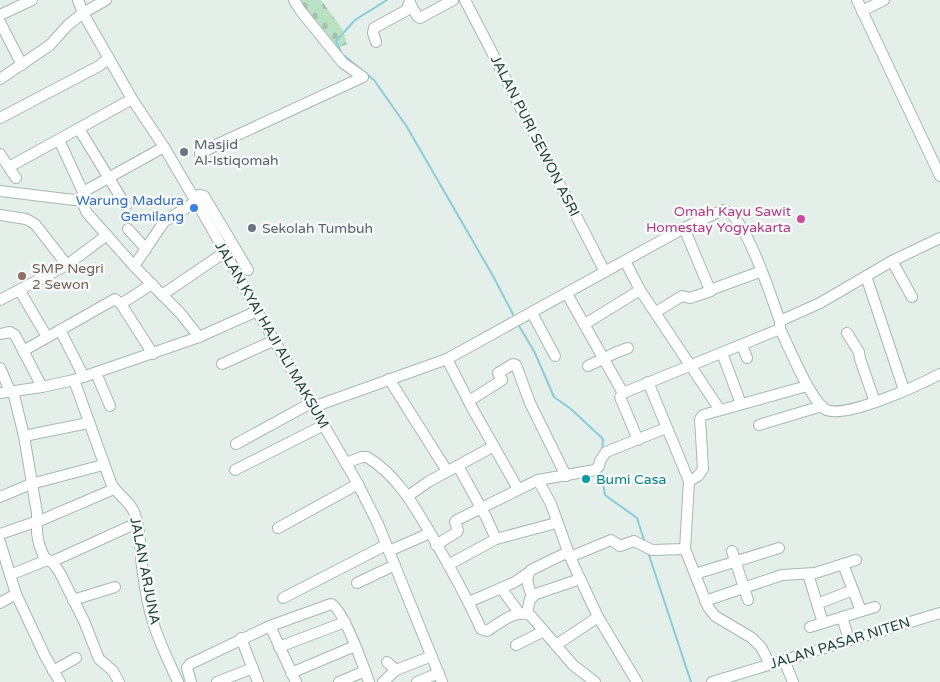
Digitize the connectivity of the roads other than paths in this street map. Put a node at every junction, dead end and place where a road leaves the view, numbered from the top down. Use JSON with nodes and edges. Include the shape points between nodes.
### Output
{"nodes":[{"id":1,"x":32,"y":0,"type":"edge"},
{"id":2,"x":78,"y":0,"type":"edge"},
{"id":3,"x":106,"y":0,"type":"edge"},
{"id":4,"x":294,"y":0,"type":"edge"},
{"id":5,"x":453,"y":0,"type":"edge"},
{"id":6,"x":465,"y":0,"type":"edge"},
{"id":7,"x":857,"y":0,"type":"edge"},
{"id":8,"x":884,"y":0,"type":"edge"},
{"id":9,"x":410,"y":2,"type":"edge"},
{"id":10,"x":862,"y":11,"type":"junction"},
{"id":11,"x":83,"y":13,"type":"junction"},
{"id":12,"x":0,"y":15,"type":"edge"},
{"id":13,"x":0,"y":22,"type":"edge"},
{"id":14,"x":376,"y":42,"type":"dead end"},
{"id":15,"x":109,"y":58,"type":"junction"},
{"id":16,"x":22,"y":65,"type":"junction"},
{"id":17,"x":0,"y":78,"type":"edge"},
{"id":18,"x":132,"y":99,"type":"junction"},
{"id":19,"x":0,"y":118,"type":"edge"},
{"id":20,"x":79,"y":129,"type":"junction"},
{"id":21,"x":59,"y":140,"type":"junction"},
{"id":22,"x":164,"y":147,"type":"junction"},
{"id":23,"x":0,"y":154,"type":"edge"},
{"id":24,"x":200,"y":154,"type":"dead end"},
{"id":25,"x":8,"y":167,"type":"junction"},
{"id":26,"x":109,"y":176,"type":"junction"},
{"id":27,"x":940,"y":176,"type":"edge"},
{"id":28,"x":16,"y":178,"type":"dead end"},
{"id":29,"x":0,"y":191,"type":"edge"},
{"id":30,"x":82,"y":195,"type":"junction"},
{"id":31,"x":195,"y":201,"type":"junction"},
{"id":32,"x":126,"y":206,"type":"dead end"},
{"id":33,"x":0,"y":215,"type":"edge"},
{"id":34,"x":217,"y":226,"type":"junction"},
{"id":35,"x":684,"y":228,"type":"junction"},
{"id":36,"x":128,"y":229,"type":"dead end"},
{"id":37,"x":107,"y":235,"type":"junction"},
{"id":38,"x":940,"y":238,"type":"edge"},
{"id":39,"x":146,"y":249,"type":"junction"},
{"id":40,"x":225,"y":252,"type":"junction"},
{"id":41,"x":625,"y":261,"type":"junction"},
{"id":42,"x":892,"y":261,"type":"junction"},
{"id":43,"x":67,"y":265,"type":"junction"},
{"id":44,"x":134,"y":266,"type":"junction"},
{"id":45,"x":248,"y":270,"type":"dead end"},
{"id":46,"x":762,"y":271,"type":"junction"},
{"id":47,"x":605,"y":272,"type":"junction"},
{"id":48,"x":866,"y":276,"type":"junction"},
{"id":49,"x":152,"y":284,"type":"junction"},
{"id":50,"x":20,"y":290,"type":"junction"},
{"id":51,"x":640,"y":290,"type":"junction"},
{"id":52,"x":711,"y":290,"type":"junction"},
{"id":53,"x":162,"y":294,"type":"junction"},
{"id":54,"x":567,"y":294,"type":"junction"},
{"id":55,"x":912,"y":298,"type":"dead end"},
{"id":56,"x":0,"y":300,"type":"edge"},
{"id":57,"x":121,"y":304,"type":"junction"},
{"id":58,"x":257,"y":311,"type":"junction"},
{"id":59,"x":656,"y":312,"type":"junction"},
{"id":60,"x":532,"y":314,"type":"junction"},
{"id":61,"x":585,"y":324,"type":"junction"},
{"id":62,"x":780,"y":325,"type":"junction"},
{"id":63,"x":60,"y":330,"type":"junction"},
{"id":64,"x":847,"y":333,"type":"dead end"},
{"id":65,"x":0,"y":334,"type":"edge"},
{"id":66,"x":199,"y":336,"type":"junction"},
{"id":67,"x":47,"y":337,"type":"junction"},
{"id":68,"x":274,"y":340,"type":"junction"},
{"id":69,"x":742,"y":345,"type":"junction"},
{"id":70,"x":628,"y":348,"type":"dead end"},
{"id":71,"x":23,"y":351,"type":"junction"},
{"id":72,"x":722,"y":353,"type":"junction"},
{"id":73,"x":153,"y":354,"type":"junction"},
{"id":74,"x":555,"y":356,"type":"dead end"},
{"id":75,"x":603,"y":358,"type":"junction"},
{"id":76,"x":747,"y":358,"type":"dead end"},
{"id":77,"x":448,"y":360,"type":"junction"},
{"id":78,"x":222,"y":364,"type":"dead end"},
{"id":79,"x":692,"y":365,"type":"junction"},
{"id":80,"x":588,"y":366,"type":"dead end"},
{"id":81,"x":0,"y":368,"type":"edge"},
{"id":82,"x":96,"y":373,"type":"junction"},
{"id":83,"x":940,"y":374,"type":"edge"},
{"id":84,"x":84,"y":377,"type":"junction"},
{"id":85,"x":389,"y":379,"type":"junction"},
{"id":86,"x":74,"y":380,"type":"junction"},
{"id":87,"x":648,"y":382,"type":"junction"},
{"id":88,"x":807,"y":386,"type":"junction"},
{"id":89,"x":42,"y":387,"type":"junction"},
{"id":90,"x":904,"y":390,"type":"junction"},
{"id":91,"x":8,"y":392,"type":"edge"},
{"id":92,"x":623,"y":393,"type":"junction"},
{"id":93,"x":468,"y":401,"type":"junction"},
{"id":94,"x":875,"y":402,"type":"junction"},
{"id":95,"x":741,"y":404,"type":"junction"},
{"id":96,"x":312,"y":405,"type":"junction"},
{"id":97,"x":110,"y":406,"type":"dead end"},
{"id":98,"x":822,"y":406,"type":"junction"},
{"id":99,"x":720,"y":410,"type":"junction"},
{"id":100,"x":88,"y":423,"type":"junction"},
{"id":101,"x":324,"y":425,"type":"junction"},
{"id":102,"x":759,"y":425,"type":"dead end"},
{"id":103,"x":666,"y":428,"type":"junction"},
{"id":104,"x":24,"y":436,"type":"junction"},
{"id":105,"x":638,"y":440,"type":"junction"},
{"id":106,"x":236,"y":444,"type":"dead end"},
{"id":107,"x":494,"y":446,"type":"junction"},
{"id":108,"x":346,"y":463,"type":"junction"},
{"id":109,"x":103,"y":466,"type":"junction"},
{"id":110,"x":458,"y":466,"type":"junction"},
{"id":111,"x":235,"y":470,"type":"dead end"},
{"id":112,"x":447,"y":471,"type":"junction"},
{"id":113,"x":566,"y":476,"type":"junction"},
{"id":114,"x":538,"y":480,"type":"junction"},
{"id":115,"x":689,"y":481,"type":"junction"},
{"id":116,"x":31,"y":484,"type":"junction"},
{"id":117,"x":358,"y":484,"type":"junction"},
{"id":118,"x":518,"y":489,"type":"junction"},
{"id":119,"x":114,"y":490,"type":"junction"},
{"id":120,"x":408,"y":496,"type":"junction"},
{"id":121,"x":0,"y":497,"type":"edge"},
{"id":122,"x":481,"y":507,"type":"junction"},
{"id":123,"x":38,"y":520,"type":"junction"},
{"id":124,"x":138,"y":523,"type":"junction"},
{"id":125,"x":556,"y":523,"type":"junction"},
{"id":126,"x":278,"y":528,"type":"dead end"},
{"id":127,"x":430,"y":533,"type":"junction"},
{"id":128,"x":0,"y":534,"type":"edge"},
{"id":129,"x":496,"y":540,"type":"junction"},
{"id":130,"x":0,"y":542,"type":"edge"},
{"id":131,"x":436,"y":545,"type":"junction"},
{"id":132,"x":388,"y":548,"type":"junction"},
{"id":133,"x":779,"y":548,"type":"dead end"},
{"id":134,"x":685,"y":549,"type":"junction"},
{"id":135,"x":732,"y":552,"type":"dead end"},
{"id":136,"x":569,"y":554,"type":"junction"},
{"id":137,"x":856,"y":560,"type":"dead end"},
{"id":138,"x":49,"y":561,"type":"junction"},
{"id":139,"x":736,"y":562,"type":"junction"},
{"id":140,"x":843,"y":564,"type":"junction"},
{"id":141,"x":395,"y":565,"type":"junction"},
{"id":142,"x":448,"y":565,"type":"junction"},
{"id":143,"x":528,"y":574,"type":"junction"},
{"id":144,"x":695,"y":574,"type":"junction"},
{"id":145,"x":808,"y":574,"type":"junction"},
{"id":146,"x":10,"y":575,"type":"junction"},
{"id":147,"x":580,"y":579,"type":"junction"},
{"id":148,"x":357,"y":583,"type":"dead end"},
{"id":149,"x":115,"y":587,"type":"dead end"},
{"id":150,"x":744,"y":587,"type":"junction"},
{"id":151,"x":501,"y":588,"type":"junction"},
{"id":152,"x":853,"y":590,"type":"junction"},
{"id":153,"x":16,"y":594,"type":"junction"},
{"id":154,"x":533,"y":597,"type":"junction"},
{"id":155,"x":283,"y":598,"type":"dead end"},
{"id":156,"x":73,"y":600,"type":"junction"},
{"id":157,"x":748,"y":600,"type":"dead end"},
{"id":158,"x":705,"y":601,"type":"junction"},
{"id":159,"x":469,"y":602,"type":"junction"},
{"id":160,"x":0,"y":603,"type":"edge"},
{"id":161,"x":817,"y":604,"type":"junction"},
{"id":162,"x":874,"y":607,"type":"dead end"},
{"id":163,"x":861,"y":611,"type":"junction"},
{"id":164,"x":524,"y":613,"type":"junction"},
{"id":165,"x":940,"y":613,"type":"edge"},
{"id":166,"x":598,"y":617,"type":"junction"},
{"id":167,"x":842,"y":617,"type":"junction"},
{"id":168,"x":345,"y":622,"type":"junction"},
{"id":169,"x":823,"y":623,"type":"junction"},
{"id":170,"x":270,"y":626,"type":"junction"},
{"id":171,"x":810,"y":627,"type":"dead end"},
{"id":172,"x":544,"y":631,"type":"junction"},
{"id":173,"x":241,"y":638,"type":"junction"},
{"id":174,"x":850,"y":640,"type":"junction"},
{"id":175,"x":516,"y":645,"type":"dead end"},
{"id":176,"x":556,"y":645,"type":"junction"},
{"id":177,"x":355,"y":646,"type":"junction"},
{"id":178,"x":279,"y":647,"type":"junction"},
{"id":179,"x":432,"y":656,"type":"junction"},
{"id":180,"x":76,"y":658,"type":"dead end"},
{"id":181,"x":784,"y":660,"type":"junction"},
{"id":182,"x":387,"y":662,"type":"dead end"},
{"id":183,"x":770,"y":664,"type":"junction"},
{"id":184,"x":253,"y":668,"type":"junction"},
{"id":185,"x":396,"y":670,"type":"junction"},
{"id":186,"x":53,"y":671,"type":"junction"},
{"id":187,"x":366,"y":671,"type":"junction"},
{"id":188,"x":294,"y":677,"type":"edge"},
{"id":189,"x":440,"y":677,"type":"edge"},
{"id":190,"x":60,"y":682,"type":"edge"},
{"id":191,"x":119,"y":682,"type":"edge"},
{"id":192,"x":178,"y":682,"type":"edge"},
{"id":193,"x":191,"y":682,"type":"edge"},
{"id":194,"x":216,"y":682,"type":"edge"},
{"id":195,"x":258,"y":682,"type":"edge"},
{"id":196,"x":339,"y":682,"type":"edge"},
{"id":197,"x":369,"y":682,"type":"edge"},
{"id":198,"x":383,"y":682,"type":"edge"},
{"id":199,"x":417,"y":682,"type":"edge"},
{"id":200,"x":595,"y":682,"type":"edge"},
{"id":201,"x":637,"y":682,"type":"edge"},
{"id":202,"x":712,"y":682,"type":"edge"},
{"id":203,"x":793,"y":682,"type":"edge"}],
"edges":[{"from":1,"to":12,"type":"street"},
{"from":2,"to":11,"type":"street"},
{"from":3,"to":11,"type":"street"},
{"from":4,"to":24,"type":"street","via":[[343,63],[363,77]]},
{"from":5,"to":9,"type":"street","via":[[420,18]]},
{"from":6,"to":47,"type":"street","name":"JALAN PURI SEWON ASRI"},
{"from":7,"to":10,"type":"street"},
{"from":8,"to":10,"type":"street"},
{"from":9,"to":14,"type":"street","via":[[407,10],[374,28]]},
{"from":10,"to":27,"type":"street"},
{"from":11,"to":15,"type":"street"},
{"from":11,"to":16,"type":"street","via":[[50,45]]},
{"from":13,"to":16,"type":"street"},
{"from":15,"to":18,"type":"street"},
{"from":15,"to":19,"type":"street","via":[[100,66]]},
{"from":16,"to":17,"type":"street"},
{"from":18,"to":20,"type":"street"},
{"from":18,"to":22,"type":"street"},
{"from":20,"to":21,"type":"street"},
{"from":20,"to":26,"type":"street"},
{"from":21,"to":25,"type":"street"},
{"from":21,"to":30,"type":"street"},
{"from":22,"to":26,"type":"street"},
{"from":22,"to":31,"type":"street"},
{"from":23,"to":25,"type":"street"},
{"from":25,"to":28,"type":"street"},
{"from":26,"to":30,"type":"street"},
{"from":26,"to":32,"type":"street"},
{"from":29,"to":30,"type":"street","via":[[74,200]]},
{"from":30,"to":37,"type":"street","via":[[87,213]]},
{"from":31,"to":34,"type":"street","via":[[199,194],[203,195]]},
{"from":31,"to":39,"type":"street","via":[[164,222]]},
{"from":33,"to":43,"type":"street","via":[[35,224]]},
{"from":34,"to":40,"type":"street","name":"JALAN KYAI HAJI ALI MAKSUM"},
{"from":34,"to":45,"type":"street"},
{"from":35,"to":41,"type":"street"},
{"from":35,"to":46,"type":"street","via":[[726,210],[740,223]]},
{"from":35,"to":52,"type":"street"},
{"from":36,"to":39,"type":"street"},
{"from":37,"to":43,"type":"street"},
{"from":37,"to":44,"type":"street"},
{"from":38,"to":42,"type":"street"},
{"from":39,"to":44,"type":"street"},
{"from":40,"to":53,"type":"street"},
{"from":40,"to":58,"type":"street","name":"JALAN KYAI HAJI ALI MAKSUM"},
{"from":41,"to":47,"type":"street"},
{"from":41,"to":51,"type":"street"},
{"from":42,"to":48,"type":"street"},
{"from":42,"to":55,"type":"street"},
{"from":43,"to":50,"type":"street"},
{"from":44,"to":49,"type":"street"},
{"from":46,"to":52,"type":"street"},
{"from":46,"to":62,"type":"street"},
{"from":47,"to":54,"type":"street"},
{"from":48,"to":62,"type":"street"},
{"from":48,"to":90,"type":"street"},
{"from":49,"to":53,"type":"street"},
{"from":49,"to":57,"type":"street"},
{"from":50,"to":56,"type":"street"},
{"from":50,"to":67,"type":"street"},
{"from":51,"to":59,"type":"street"},
{"from":51,"to":61,"type":"street"},
{"from":52,"to":59,"type":"street","via":[[690,298],[682,296]]},
{"from":53,"to":66,"type":"street"},
{"from":54,"to":60,"type":"street"},
{"from":54,"to":61,"type":"street"},
{"from":57,"to":63,"type":"street","via":[[114,299]]},
{"from":57,"to":73,"type":"street"},
{"from":58,"to":66,"type":"street"},
{"from":58,"to":68,"type":"street","name":"JALAN KYAI HAJI ALI MAKSUM"},
{"from":59,"to":79,"type":"street"},
{"from":60,"to":74,"type":"street"},
{"from":60,"to":77,"type":"street"},
{"from":61,"to":75,"type":"street"},
{"from":62,"to":69,"type":"street"},
{"from":62,"to":88,"type":"street"},
{"from":63,"to":67,"type":"street"},
{"from":63,"to":84,"type":"street"},
{"from":64,"to":94,"type":"street","via":[[859,352]]},
{"from":65,"to":71,"type":"street","via":[[14,333]]},
{"from":66,"to":73,"type":"street"},
{"from":67,"to":71,"type":"street"},
{"from":68,"to":78,"type":"street"},
{"from":68,"to":96,"type":"street","name":"JALAN KYAI HAJI ALI MAKSUM"},
{"from":69,"to":72,"type":"street"},
{"from":69,"to":76,"type":"street"},
{"from":70,"to":75,"type":"street"},
{"from":71,"to":89,"type":"street"},
{"from":72,"to":79,"type":"street"},
{"from":72,"to":95,"type":"street"},
{"from":73,"to":82,"type":"street"},
{"from":75,"to":80,"type":"street"},
{"from":75,"to":92,"type":"street"},
{"from":77,"to":85,"type":"street"},
{"from":77,"to":93,"type":"street"},
{"from":79,"to":87,"type":"street"},
{"from":79,"to":99,"type":"street"},
{"from":81,"to":91,"type":"street"},
{"from":82,"to":84,"type":"street"},
{"from":82,"to":97,"type":"street"},
{"from":83,"to":90,"type":"street"},
{"from":84,"to":86,"type":"street"},
{"from":85,"to":96,"type":"street"},
{"from":85,"to":112,"type":"street"},
{"from":86,"to":89,"type":"street"},
{"from":86,"to":100,"type":"street","name":"JALAN ARJUNA"},
{"from":87,"to":92,"type":"street"},
{"from":87,"to":103,"type":"street"},
{"from":88,"to":95,"type":"street"},
{"from":88,"to":98,"type":"street"},
{"from":89,"to":91,"type":"street"},
{"from":90,"to":94,"type":"street"},
{"from":91,"to":104,"type":"street"},
{"from":92,"to":105,"type":"street","via":[[620,397]]},
{"from":93,"to":107,"type":"street"},
{"from":93,"to":113,"type":"street","via":[[502,380],[496,369],[513,364],[517,366],[530,403]]},
{"from":94,"to":98,"type":"street","via":[[832,413]]},
{"from":95,"to":99,"type":"street"},
{"from":96,"to":101,"type":"street","name":"JALAN KYAI HAJI ALI MAKSUM"},
{"from":96,"to":106,"type":"street"},
{"from":98,"to":102,"type":"street"},
{"from":99,"to":115,"type":"street","via":[[700,419],[703,469]]},
{"from":100,"to":104,"type":"street"},
{"from":100,"to":109,"type":"street","name":"JALAN ARJUNA"},
{"from":101,"to":108,"type":"street","name":"JALAN KYAI HAJI ALI MAKSUM"},
{"from":101,"to":111,"type":"street"},
{"from":103,"to":105,"type":"street"},
{"from":103,"to":115,"type":"street"},
{"from":104,"to":116,"type":"street"},
{"from":105,"to":113,"type":"street","via":[[606,452],[595,470]]},
{"from":107,"to":110,"type":"street"},
{"from":107,"to":118,"type":"street"},
{"from":108,"to":117,"type":"street","name":"JALAN KYAI HAJI ALI MAKSUM"},
{"from":108,"to":120,"type":"street","via":[[369,458]]},
{"from":109,"to":116,"type":"street"},
{"from":109,"to":119,"type":"street","name":"JALAN ARJUNA"},
{"from":110,"to":112,"type":"street"},
{"from":110,"to":122,"type":"street"},
{"from":112,"to":120,"type":"street"},
{"from":113,"to":114,"type":"street"},
{"from":114,"to":118,"type":"street"},
{"from":114,"to":125,"type":"street","via":[[551,504]]},
{"from":115,"to":134,"type":"street"},
{"from":116,"to":121,"type":"street"},
{"from":116,"to":123,"type":"street"},
{"from":117,"to":126,"type":"street"},
{"from":117,"to":132,"type":"street","name":"JALAN KYAI HAJI ALI MAKSUM"},
{"from":118,"to":122,"type":"street"},
{"from":119,"to":123,"type":"street"},
{"from":119,"to":124,"type":"street","name":"JALAN ARJUNA","via":[[132,507]]},
{"from":120,"to":127,"type":"street"},
{"from":122,"to":129,"type":"street"},
{"from":122,"to":131,"type":"street","via":[[457,520],[457,532]]},
{"from":123,"to":128,"type":"street"},
{"from":123,"to":138,"type":"street","via":[[38,538],[44,557]]},
{"from":124,"to":138,"type":"street"},
{"from":124,"to":192,"type":"street","name":"JALAN ARJUNA","via":[[150,614]]},
{"from":125,"to":129,"type":"street"},
{"from":125,"to":136,"type":"street"},
{"from":127,"to":131,"type":"street"},
{"from":127,"to":132,"type":"street"},
{"from":129,"to":142,"type":"street"},
{"from":130,"to":146,"type":"street"},
{"from":131,"to":142,"type":"street"},
{"from":132,"to":141,"type":"street","name":"JALAN KYAI HAJI ALI MAKSUM"},
{"from":132,"to":155,"type":"street"},
{"from":133,"to":139,"type":"street"},
{"from":134,"to":136,"type":"street","via":[[652,550],[634,542],[620,546],[610,540]]},
{"from":134,"to":144,"type":"street"},
{"from":135,"to":139,"type":"street"},
{"from":136,"to":143,"type":"street"},
{"from":136,"to":147,"type":"street"},
{"from":137,"to":140,"type":"street"},
{"from":138,"to":146,"type":"street"},
{"from":138,"to":156,"type":"street","via":[[58,569]]},
{"from":139,"to":144,"type":"street"},
{"from":139,"to":150,"type":"street"},
{"from":140,"to":145,"type":"street"},
{"from":140,"to":152,"type":"street"},
{"from":141,"to":148,"type":"street"},
{"from":141,"to":179,"type":"street","name":"JALAN KYAI HAJI ALI MAKSUM"},
{"from":142,"to":159,"type":"street"},
{"from":143,"to":151,"type":"street"},
{"from":143,"to":154,"type":"street"},
{"from":144,"to":158,"type":"street"},
{"from":145,"to":150,"type":"street","via":[[786,574]]},
{"from":145,"to":161,"type":"street"},
{"from":146,"to":153,"type":"street"},
{"from":147,"to":154,"type":"street"},
{"from":147,"to":166,"type":"street"},
{"from":149,"to":156,"type":"street"},
{"from":150,"to":157,"type":"street"},
{"from":150,"to":158,"type":"street"},
{"from":151,"to":159,"type":"street"},
{"from":151,"to":164,"type":"street"},
{"from":152,"to":161,"type":"street"},
{"from":152,"to":163,"type":"street"},
{"from":153,"to":160,"type":"street"},
{"from":153,"to":186,"type":"street"},
{"from":154,"to":164,"type":"street"},
{"from":156,"to":191,"type":"street","via":[[98,659],[113,671]]},
{"from":158,"to":183,"type":"street","via":[[713,614],[757,642]]},
{"from":159,"to":164,"type":"street","via":[[484,631]]},
{"from":161,"to":169,"type":"street"},
{"from":162,"to":163,"type":"street"},
{"from":163,"to":167,"type":"street"},
{"from":164,"to":172,"type":"street"},
{"from":165,"to":174,"type":"street","name":"JALAN PASAR NITEN"},
{"from":166,"to":176,"type":"street"},
{"from":166,"to":201,"type":"street"},
{"from":167,"to":169,"type":"street"},
{"from":167,"to":174,"type":"street"},
{"from":168,"to":170,"type":"street","via":[[335,605],[331,604]]},
{"from":168,"to":177,"type":"street"},
{"from":168,"to":178,"type":"street"},
{"from":169,"to":171,"type":"street"},
{"from":170,"to":173,"type":"street"},
{"from":170,"to":178,"type":"street"},
{"from":172,"to":175,"type":"street"},
{"from":172,"to":176,"type":"street"},
{"from":173,"to":184,"type":"street"},
{"from":173,"to":193,"type":"street","via":[[187,666]]},
{"from":174,"to":181,"type":"street","name":"JALAN PASAR NITEN"},
{"from":176,"to":200,"type":"street","via":[[573,665]]},
{"from":177,"to":187,"type":"street"},
{"from":177,"to":188,"type":"street"},
{"from":178,"to":188,"type":"street"},
{"from":179,"to":185,"type":"street"},
{"from":179,"to":189,"type":"street","name":"JALAN KYAI HAJI ALI MAKSUM"},
{"from":180,"to":186,"type":"street"},
{"from":181,"to":183,"type":"street","name":"JALAN PASAR NITEN"},
{"from":181,"to":203,"type":"street"},
{"from":182,"to":185,"type":"street"},
{"from":183,"to":202,"type":"street","name":"JALAN PASAR NITEN"},
{"from":184,"to":194,"type":"street"},
{"from":184,"to":195,"type":"street"},
{"from":185,"to":198,"type":"street"},
{"from":186,"to":190,"type":"street"},
{"from":187,"to":196,"type":"street"},
{"from":187,"to":197,"type":"street"},
{"from":189,"to":199,"type":"street"}]}
